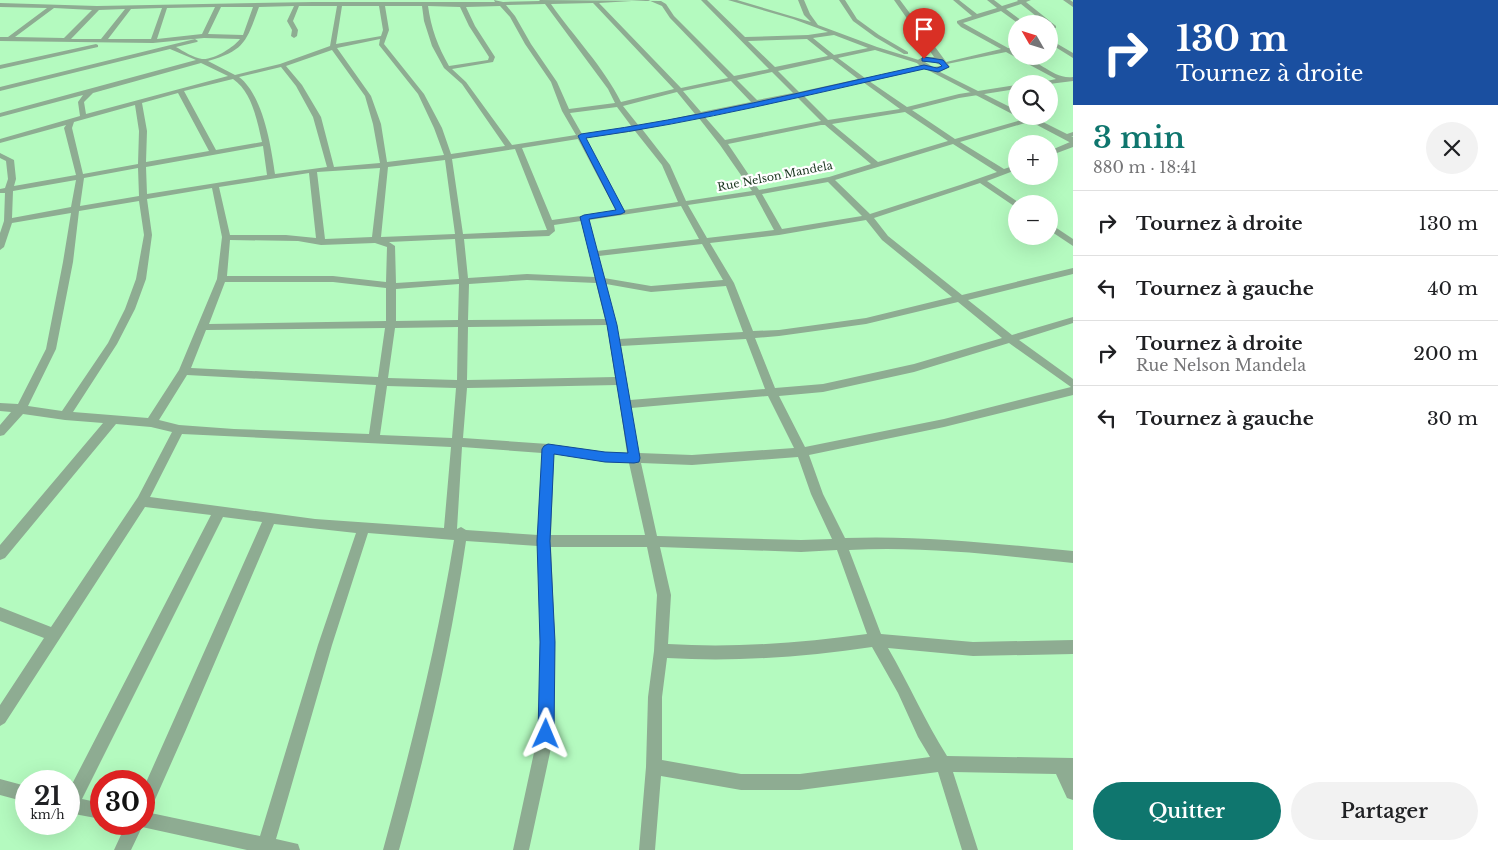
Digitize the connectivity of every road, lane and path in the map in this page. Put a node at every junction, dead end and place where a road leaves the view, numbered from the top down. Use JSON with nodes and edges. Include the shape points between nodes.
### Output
{"nodes":[{"id":1,"x":39,"y":0,"type":"edge"},
{"id":2,"x":101,"y":0,"type":"edge"},
{"id":3,"x":224,"y":0,"type":"edge"},
{"id":4,"x":406,"y":0,"type":"edge"},
{"id":5,"x":646,"y":0,"type":"edge"},
{"id":6,"x":651,"y":0,"type":"edge"},
{"id":7,"x":704,"y":0,"type":"edge"},
{"id":8,"x":731,"y":0,"type":"edge"},
{"id":9,"x":755,"y":0,"type":"edge"},
{"id":10,"x":801,"y":0,"type":"edge"},
{"id":11,"x":842,"y":0,"type":"edge"},
{"id":12,"x":897,"y":0,"type":"edge"},
{"id":13,"x":956,"y":0,"type":"edge"},
{"id":14,"x":990,"y":0,"type":"edge"},
{"id":15,"x":1066,"y":0,"type":"edge"},
{"id":16,"x":544,"y":1,"type":"edge"},
{"id":17,"x":1024,"y":1,"type":"edge"},
{"id":18,"x":283,"y":2,"type":"edge"},
{"id":19,"x":498,"y":2,"type":"edge"},
{"id":20,"x":602,"y":2,"type":"edge"},
{"id":21,"x":166,"y":3,"type":"edge"},
{"id":22,"x":342,"y":3,"type":"edge"},
{"id":23,"x":297,"y":4,"type":"junction"},
{"id":24,"x":397,"y":4,"type":"junction"},
{"id":25,"x":1073,"y":4,"type":"edge"},
{"id":26,"x":0,"y":5,"type":"edge"},
{"id":27,"x":17,"y":5,"type":"junction"},
{"id":28,"x":382,"y":5,"type":"junction"},
{"id":29,"x":425,"y":5,"type":"junction"},
{"id":30,"x":462,"y":5,"type":"junction"},
{"id":31,"x":201,"y":6,"type":"junction"},
{"id":32,"x":219,"y":6,"type":"junction"},
{"id":33,"x":256,"y":6,"type":"junction"},
{"id":34,"x":52,"y":7,"type":"junction"},
{"id":35,"x":130,"y":7,"type":"junction"},
{"id":36,"x":758,"y":7,"type":"junction"},
{"id":37,"x":73,"y":8,"type":"junction"},
{"id":38,"x":96,"y":8,"type":"junction"},
{"id":39,"x":1001,"y":9,"type":"junction"},
{"id":40,"x":1010,"y":15,"type":"edge"},
{"id":41,"x":1040,"y":15,"type":"edge"},
{"id":42,"x":975,"y":16,"type":"junction"},
{"id":43,"x":817,"y":25,"type":"junction"},
{"id":44,"x":837,"y":33,"type":"junction"},
{"id":45,"x":206,"y":36,"type":"junction"},
{"id":46,"x":294,"y":36,"type":"dead end"},
{"id":47,"x":808,"y":36,"type":"junction"},
{"id":48,"x":245,"y":37,"type":"junction"},
{"id":49,"x":383,"y":37,"type":"junction"},
{"id":50,"x":742,"y":39,"type":"junction"},
{"id":51,"x":0,"y":40,"type":"edge"},
{"id":52,"x":153,"y":40,"type":"junction"},
{"id":53,"x":65,"y":41,"type":"junction"},
{"id":54,"x":103,"y":41,"type":"junction"},
{"id":55,"x":122,"y":41,"type":"junction"},
{"id":56,"x":8,"y":43,"type":"junction"},
{"id":57,"x":928,"y":43,"type":"junction"},
{"id":58,"x":334,"y":47,"type":"junction"},
{"id":59,"x":1058,"y":47,"type":"edge"},
{"id":60,"x":172,"y":48,"type":"junction"},
{"id":61,"x":874,"y":48,"type":"junction"},
{"id":62,"x":1008,"y":50,"type":"joint"},
{"id":63,"x":1073,"y":56,"type":"edge"},
{"id":64,"x":833,"y":57,"type":"junction"},
{"id":65,"x":204,"y":61,"type":"junction"},
{"id":66,"x":923,"y":64,"type":"junction"},
{"id":67,"x":944,"y":64,"type":"junction"},
{"id":68,"x":282,"y":65,"type":"junction"},
{"id":69,"x":1036,"y":65,"type":"edge"},
{"id":70,"x":0,"y":67,"type":"edge"},
{"id":71,"x":447,"y":68,"type":"junction"},
{"id":72,"x":775,"y":70,"type":"junction"},
{"id":73,"x":232,"y":77,"type":"junction"},
{"id":74,"x":734,"y":79,"type":"junction"},
{"id":75,"x":1072,"y":79,"type":"edge"},
{"id":76,"x":1062,"y":80,"type":"junction"},
{"id":77,"x":864,"y":81,"type":"junction"},
{"id":78,"x":1058,"y":81,"type":"edge"},
{"id":79,"x":967,"y":88,"type":"junction"},
{"id":80,"x":1008,"y":88,"type":"edge"},
{"id":81,"x":0,"y":90,"type":"edge"},
{"id":82,"x":180,"y":90,"type":"junction"},
{"id":83,"x":679,"y":90,"type":"junction"},
{"id":84,"x":90,"y":91,"type":"junction"},
{"id":85,"x":977,"y":94,"type":"junction"},
{"id":86,"x":800,"y":95,"type":"junction"},
{"id":87,"x":138,"y":102,"type":"junction"},
{"id":88,"x":757,"y":104,"type":"junction"},
{"id":89,"x":619,"y":106,"type":"junction"},
{"id":90,"x":1008,"y":109,"type":"edge"},
{"id":91,"x":904,"y":110,"type":"junction"},
{"id":92,"x":566,"y":111,"type":"junction"},
{"id":93,"x":0,"y":114,"type":"edge"},
{"id":94,"x":83,"y":116,"type":"junction"},
{"id":95,"x":699,"y":116,"type":"junction"},
{"id":96,"x":71,"y":120,"type":"junction"},
{"id":97,"x":827,"y":123,"type":"junction"},
{"id":98,"x":1008,"y":124,"type":"edge"},
{"id":99,"x":1042,"y":125,"type":"edge"},
{"id":100,"x":638,"y":128,"type":"junction"},
{"id":101,"x":581,"y":136,"type":"junction"},
{"id":102,"x":1071,"y":139,"type":"edge"},
{"id":103,"x":0,"y":141,"type":"edge"},
{"id":104,"x":954,"y":142,"type":"junction"},
{"id":105,"x":266,"y":143,"type":"junction"},
{"id":106,"x":723,"y":143,"type":"junction"},
{"id":107,"x":514,"y":147,"type":"junction"},
{"id":108,"x":1058,"y":148,"type":"edge"},
{"id":109,"x":214,"y":153,"type":"junction"},
{"id":110,"x":0,"y":155,"type":"edge"},
{"id":111,"x":448,"y":157,"type":"junction"},
{"id":112,"x":876,"y":164,"type":"junction"},
{"id":113,"x":384,"y":165,"type":"junction"},
{"id":114,"x":142,"y":166,"type":"junction"},
{"id":115,"x":331,"y":169,"type":"junction"},
{"id":116,"x":313,"y":170,"type":"junction"},
{"id":117,"x":1008,"y":170,"type":"edge"},
{"id":118,"x":1003,"y":172,"type":"junction"},
{"id":119,"x":80,"y":176,"type":"junction"},
{"id":120,"x":272,"y":176,"type":"junction"},
{"id":121,"x":830,"y":178,"type":"junction"},
{"id":122,"x":981,"y":180,"type":"junction"},
{"id":123,"x":215,"y":185,"type":"junction"},
{"id":124,"x":4,"y":190,"type":"edge"},
{"id":125,"x":757,"y":192,"type":"junction"},
{"id":126,"x":143,"y":197,"type":"junction"},
{"id":127,"x":1008,"y":199,"type":"edge"},
{"id":128,"x":683,"y":203,"type":"junction"},
{"id":129,"x":74,"y":211,"type":"junction"},
{"id":130,"x":621,"y":212,"type":"junction"},
{"id":131,"x":584,"y":217,"type":"junction"},
{"id":132,"x":868,"y":217,"type":"junction"},
{"id":133,"x":8,"y":221,"type":"junction"},
{"id":134,"x":549,"y":223,"type":"junction"},
{"id":135,"x":779,"y":232,"type":"junction"},
{"id":136,"x":1058,"y":232,"type":"edge"},
{"id":137,"x":226,"y":237,"type":"junction"},
{"id":138,"x":459,"y":238,"type":"junction"},
{"id":139,"x":376,"y":240,"type":"junction"},
{"id":140,"x":705,"y":241,"type":"junction"},
{"id":141,"x":321,"y":242,"type":"junction"},
{"id":142,"x":1073,"y":243,"type":"edge"},
{"id":143,"x":0,"y":246,"type":"edge"},
{"id":144,"x":595,"y":254,"type":"junction"},
{"id":145,"x":1073,"y":271,"type":"edge"},
{"id":146,"x":222,"y":279,"type":"junction"},
{"id":147,"x":601,"y":280,"type":"junction"},
{"id":148,"x":464,"y":282,"type":"junction"},
{"id":149,"x":729,"y":283,"type":"junction"},
{"id":150,"x":391,"y":286,"type":"junction"},
{"id":151,"x":961,"y":298,"type":"junction"},
{"id":152,"x":1073,"y":320,"type":"edge"},
{"id":153,"x":462,"y":322,"type":"junction"},
{"id":154,"x":611,"y":322,"type":"junction"},
{"id":155,"x":391,"y":324,"type":"junction"},
{"id":156,"x":204,"y":327,"type":"junction"},
{"id":157,"x":748,"y":335,"type":"junction"},
{"id":158,"x":1009,"y":338,"type":"junction"},
{"id":159,"x":615,"y":343,"type":"junction"},
{"id":160,"x":184,"y":371,"type":"junction"},
{"id":161,"x":622,"y":381,"type":"junction"},
{"id":162,"x":383,"y":382,"type":"junction"},
{"id":163,"x":1073,"y":384,"type":"edge"},
{"id":164,"x":462,"y":385,"type":"junction"},
{"id":165,"x":1073,"y":391,"type":"edge"},
{"id":166,"x":770,"y":392,"type":"junction"},
{"id":167,"x":626,"y":404,"type":"junction"},
{"id":168,"x":0,"y":407,"type":"edge"},
{"id":169,"x":21,"y":409,"type":"junction"},
{"id":170,"x":65,"y":416,"type":"junction"},
{"id":171,"x":112,"y":420,"type":"junction"},
{"id":172,"x":150,"y":423,"type":"junction"},
{"id":173,"x":180,"y":429,"type":"junction"},
{"id":174,"x":0,"y":432,"type":"edge"},
{"id":175,"x":374,"y":438,"type":"junction"},
{"id":176,"x":457,"y":442,"type":"junction"},
{"id":177,"x":548,"y":449,"type":"junction"},
{"id":178,"x":802,"y":452,"type":"junction"},
{"id":179,"x":634,"y":458,"type":"junction"},
{"id":180,"x":142,"y":501,"type":"junction"},
{"id":181,"x":219,"y":512,"type":"junction"},
{"id":182,"x":271,"y":517,"type":"junction"},
{"id":183,"x":363,"y":529,"type":"junction"},
{"id":184,"x":456,"y":533,"type":"junction"},
{"id":185,"x":544,"y":541,"type":"junction"},
{"id":186,"x":652,"y":541,"type":"junction"},
{"id":187,"x":841,"y":544,"type":"junction"},
{"id":188,"x":0,"y":554,"type":"edge"},
{"id":189,"x":1073,"y":557,"type":"edge"},
{"id":190,"x":0,"y":614,"type":"edge"},
{"id":191,"x":54,"y":635,"type":"junction"},
{"id":192,"x":876,"y":640,"type":"junction"},
{"id":193,"x":1073,"y":647,"type":"edge"},
{"id":194,"x":661,"y":651,"type":"junction"},
{"id":195,"x":0,"y":718,"type":"edge"},
{"id":196,"x":943,"y":764,"type":"junction"},
{"id":197,"x":1067,"y":766,"type":"edge"},
{"id":198,"x":654,"y":767,"type":"junction"},
{"id":199,"x":155,"y":781,"type":"edge"},
{"id":200,"x":80,"y":784,"type":"edge"},
{"id":201,"x":0,"y":787,"type":"edge"},
{"id":202,"x":15,"y":791,"type":"edge"},
{"id":203,"x":1073,"y":792,"type":"edge"},
{"id":204,"x":155,"y":822,"type":"edge"},
{"id":205,"x":130,"y":835,"type":"edge"},
{"id":206,"x":265,"y":847,"type":"edge"},
{"id":207,"x":122,"y":850,"type":"edge"},
{"id":208,"x":292,"y":850,"type":"edge"},
{"id":209,"x":391,"y":850,"type":"edge"},
{"id":210,"x":521,"y":850,"type":"edge"},
{"id":211,"x":647,"y":850,"type":"edge"},
{"id":212,"x":970,"y":850,"type":"edge"}],
"edges":[{"from":1,"to":27,"type":"street"},
{"from":2,"to":37,"type":"street"},
{"from":3,"to":31,"type":"street"},
{"from":4,"to":24,"type":"street"},
{"from":5,"to":20,"type":"street"},
{"from":6,"to":74,"type":"street","via":[[666,4],[672,17]]},
{"from":7,"to":50,"type":"street"},
{"from":8,"to":36,"type":"street"},
{"from":9,"to":36,"type":"street"},
{"from":10,"to":43,"type":"street","via":[[807,15]]},
{"from":11,"to":66,"type":"street","via":[[855,20]]},
{"from":12,"to":57,"type":"street"},
{"from":13,"to":42,"type":"street"},
{"from":14,"to":39,"type":"street"},
{"from":15,"to":25,"type":"street"},
{"from":16,"to":19,"type":"street"},
{"from":16,"to":20,"type":"street"},
{"from":16,"to":89,"type":"street","via":[[584,51]]},
{"from":17,"to":39,"type":"street"},
{"from":17,"to":41,"type":"street"},
{"from":18,"to":23,"type":"street"},
{"from":18,"to":33,"type":"street"},
{"from":19,"to":30,"type":"street"},
{"from":19,"to":92,"type":"street","via":[[512,16],[554,82]]},
{"from":20,"to":83,"type":"street"},
{"from":21,"to":31,"type":"street"},
{"from":21,"to":35,"type":"street"},
{"from":21,"to":52,"type":"street"},
{"from":22,"to":23,"type":"street"},
{"from":22,"to":28,"type":"street"},
{"from":22,"to":58,"type":"street"},
{"from":23,"to":46,"type":"street","via":[[290,21],[295,30]]},
{"from":24,"to":28,"type":"street"},
{"from":24,"to":29,"type":"street"},
{"from":26,"to":27,"type":"street"},
{"from":27,"to":34,"type":"street"},
{"from":28,"to":49,"type":"street","via":[[386,30]]},
{"from":29,"to":30,"type":"street"},
{"from":29,"to":71,"type":"street","via":[[435,46]]},
{"from":30,"to":71,"type":"street","via":[[492,58],[491,61]]},
{"from":31,"to":32,"type":"street"},
{"from":32,"to":33,"type":"street"},
{"from":32,"to":45,"type":"street"},
{"from":33,"to":48,"type":"street"},
{"from":34,"to":37,"type":"street"},
{"from":34,"to":56,"type":"street"},
{"from":35,"to":38,"type":"street"},
{"from":35,"to":54,"type":"street"},
{"from":36,"to":43,"type":"street"},
{"from":37,"to":38,"type":"street"},
{"from":38,"to":53,"type":"street"},
{"from":39,"to":40,"type":"street"},
{"from":39,"to":42,"type":"street"},
{"from":42,"to":62,"type":"street","via":[[961,20],[960,24]]},
{"from":43,"to":44,"type":"street"},
{"from":44,"to":47,"type":"street"},
{"from":44,"to":61,"type":"street"},
{"from":45,"to":48,"type":"street"},
{"from":45,"to":52,"type":"street"},
{"from":45,"to":60,"type":"street"},
{"from":47,"to":50,"type":"street"},
{"from":47,"to":64,"type":"street"},
{"from":48,"to":65,"type":"street","via":[[230,52]]},
{"from":49,"to":58,"type":"street"},
{"from":49,"to":111,"type":"street","via":[[381,44],[421,94]]},
{"from":50,"to":72,"type":"street"},
{"from":51,"to":56,"type":"street"},
{"from":52,"to":55,"type":"street"},
{"from":53,"to":54,"type":"street"},
{"from":53,"to":56,"type":"street"},
{"from":54,"to":55,"type":"street"},
{"from":55,"to":70,"type":"street"},
{"from":57,"to":66,"type":"street","via":[[929,54]]},
{"from":57,"to":67,"type":"street"},
{"from":58,"to":68,"type":"street"},
{"from":58,"to":113,"type":"street","via":[[368,96]]},
{"from":59,"to":63,"type":"street"},
{"from":60,"to":65,"type":"street"},
{"from":60,"to":81,"type":"street"},
{"from":61,"to":64,"type":"street"},
{"from":61,"to":66,"type":"street"},
{"from":62,"to":67,"type":"street"},
{"from":64,"to":72,"type":"street"},
{"from":64,"to":77,"type":"street"},
{"from":65,"to":73,"type":"street"},
{"from":65,"to":84,"type":"street"},
{"from":66,"to":67,"type":"street","via":[[930,59]]},
{"from":66,"to":77,"type":"street"},
{"from":66,"to":79,"type":"street"},
{"from":67,"to":79,"type":"street"},
{"from":68,"to":73,"type":"street"},
{"from":68,"to":115,"type":"street","via":[[299,85],[317,116]]},
{"from":69,"to":76,"type":"street"},
{"from":71,"to":107,"type":"street","via":[[464,83]]},
{"from":72,"to":74,"type":"street"},
{"from":72,"to":86,"type":"street"},
{"from":73,"to":82,"type":"street"},
{"from":73,"to":105,"type":"street","via":[[243,83]]},
{"from":74,"to":83,"type":"street"},
{"from":74,"to":88,"type":"street"},
{"from":75,"to":76,"type":"street"},
{"from":76,"to":78,"type":"street"},
{"from":77,"to":86,"type":"street"},
{"from":77,"to":91,"type":"street"},
{"from":79,"to":85,"type":"street"},
{"from":80,"to":85,"type":"street"},
{"from":82,"to":87,"type":"street"},
{"from":82,"to":109,"type":"street"},
{"from":83,"to":89,"type":"street"},
{"from":83,"to":95,"type":"street"},
{"from":84,"to":93,"type":"street"},
{"from":84,"to":94,"type":"street","via":[[81,102]]},
{"from":85,"to":90,"type":"street"},
{"from":85,"to":91,"type":"street"},
{"from":86,"to":88,"type":"street"},
{"from":86,"to":97,"type":"street"},
{"from":87,"to":94,"type":"street"},
{"from":87,"to":114,"type":"street","via":[[143,131]]},
{"from":88,"to":95,"type":"street"},
{"from":89,"to":92,"type":"street"},
{"from":89,"to":100,"type":"street"},
{"from":91,"to":97,"type":"street"},
{"from":91,"to":104,"type":"street"},
{"from":92,"to":101,"type":"street"},
{"from":94,"to":96,"type":"street"},
{"from":95,"to":100,"type":"street"},
{"from":95,"to":106,"type":"street"},
{"from":96,"to":103,"type":"street"},
{"from":96,"to":119,"type":"street","via":[[68,128]]},
{"from":97,"to":106,"type":"street"},
{"from":97,"to":112,"type":"street"},
{"from":98,"to":104,"type":"street","name":"Rue Nelson Mandela"},
{"from":99,"to":102,"type":"street"},
{"from":100,"to":101,"type":"street"},
{"from":100,"to":128,"type":"street","via":[[666,165]]},
{"from":101,"to":107,"type":"street"},
{"from":101,"to":130,"type":"street"},
{"from":102,"to":108,"type":"street"},
{"from":104,"to":112,"type":"street","name":"Rue Nelson Mandela"},
{"from":104,"to":118,"type":"street"},
{"from":105,"to":109,"type":"street"},
{"from":105,"to":120,"type":"street"},
{"from":106,"to":125,"type":"street"},
{"from":107,"to":111,"type":"street"},
{"from":107,"to":134,"type":"street"},
{"from":109,"to":114,"type":"street"},
{"from":110,"to":124,"type":"street","via":[[10,160],[12,179]]},
{"from":111,"to":113,"type":"street"},
{"from":111,"to":138,"type":"street"},
{"from":112,"to":121,"type":"street","name":"Rue Nelson Mandela"},
{"from":113,"to":115,"type":"street"},
{"from":113,"to":139,"type":"street"},
{"from":114,"to":119,"type":"street"},
{"from":114,"to":126,"type":"street"},
{"from":115,"to":116,"type":"street"},
{"from":116,"to":120,"type":"street"},
{"from":116,"to":141,"type":"street"},
{"from":117,"to":118,"type":"street"},
{"from":118,"to":122,"type":"street"},
{"from":119,"to":124,"type":"street"},
{"from":119,"to":129,"type":"street"},
{"from":120,"to":123,"type":"street"},
{"from":121,"to":125,"type":"street","name":"Rue Nelson Mandela"},
{"from":121,"to":132,"type":"street"},
{"from":122,"to":127,"type":"street"},
{"from":122,"to":132,"type":"street"},
{"from":123,"to":126,"type":"street"},
{"from":123,"to":137,"type":"street"},
{"from":124,"to":133,"type":"street"},
{"from":125,"to":128,"type":"street","name":"Rue Nelson Mandela"},
{"from":125,"to":135,"type":"street"},
{"from":126,"to":129,"type":"street"},
{"from":126,"to":170,"type":"street","via":[[148,235],[141,280],[112,344]]},
{"from":128,"to":130,"type":"street","name":"Rue Nelson Mandela"},
{"from":128,"to":140,"type":"street"},
{"from":129,"to":133,"type":"street"},
{"from":129,"to":169,"type":"street","via":[[51,349]]},
{"from":130,"to":131,"type":"street","name":"Rue Nelson Mandela"},
{"from":131,"to":134,"type":"street","name":"Rue Nelson Mandela"},
{"from":131,"to":144,"type":"street"},
{"from":132,"to":135,"type":"street"},
{"from":132,"to":151,"type":"street","via":[[885,238]]},
{"from":133,"to":143,"type":"street"},
{"from":134,"to":138,"type":"street","via":[[549,233]]},
{"from":135,"to":140,"type":"street"},
{"from":136,"to":142,"type":"street"},
{"from":137,"to":141,"type":"street"},
{"from":137,"to":146,"type":"street"},
{"from":138,"to":139,"type":"street"},
{"from":138,"to":148,"type":"street"},
{"from":139,"to":141,"type":"street"},
{"from":139,"to":150,"type":"street","via":[[391,246]]},
{"from":140,"to":144,"type":"street"},
{"from":140,"to":149,"type":"street"},
{"from":144,"to":147,"type":"street"},
{"from":145,"to":151,"type":"street"},
{"from":146,"to":150,"type":"street","via":[[332,279]]},
{"from":146,"to":156,"type":"street"},
{"from":147,"to":148,"type":"street","via":[[527,277]]},
{"from":147,"to":149,"type":"street","via":[[651,289]]},
{"from":147,"to":154,"type":"street"},
{"from":148,"to":150,"type":"street"},
{"from":148,"to":153,"type":"street"},
{"from":149,"to":157,"type":"street"},
{"from":150,"to":155,"type":"street"},
{"from":151,"to":157,"type":"street","via":[[866,321]]},
{"from":151,"to":158,"type":"street"},
{"from":152,"to":158,"type":"street"},
{"from":153,"to":154,"type":"street"},
{"from":153,"to":155,"type":"street"},
{"from":153,"to":164,"type":"street"},
{"from":154,"to":159,"type":"street"},
{"from":155,"to":156,"type":"street"},
{"from":155,"to":162,"type":"street"},
{"from":156,"to":160,"type":"street"},
{"from":157,"to":159,"type":"street"},
{"from":157,"to":166,"type":"street"},
{"from":158,"to":163,"type":"street"},
{"from":158,"to":166,"type":"street","via":[[914,368],[823,388]]},
{"from":159,"to":161,"type":"street"},
{"from":160,"to":162,"type":"street"},
{"from":160,"to":172,"type":"street"},
{"from":161,"to":164,"type":"street"},
{"from":161,"to":167,"type":"street"},
{"from":162,"to":164,"type":"street"},
{"from":162,"to":175,"type":"street"},
{"from":164,"to":176,"type":"street"},
{"from":165,"to":178,"type":"street","via":[[944,423]]},
{"from":166,"to":167,"type":"street"},
{"from":166,"to":178,"type":"street"},
{"from":167,"to":179,"type":"street"},
{"from":168,"to":169,"type":"street"},
{"from":169,"to":170,"type":"street"},
{"from":169,"to":174,"type":"street"},
{"from":170,"to":171,"type":"street"},
{"from":171,"to":172,"type":"street"},
{"from":171,"to":188,"type":"street"},
{"from":172,"to":173,"type":"street"},
{"from":173,"to":175,"type":"street"},
{"from":173,"to":180,"type":"street"},
{"from":175,"to":176,"type":"street"},
{"from":176,"to":177,"type":"street"},
{"from":176,"to":184,"type":"street"},
{"from":177,"to":179,"type":"street"},
{"from":177,"to":185,"type":"street"},
{"from":178,"to":179,"type":"street","via":[[692,460]]},
{"from":178,"to":187,"type":"street","via":[[817,494]]},
{"from":179,"to":186,"type":"street"},
{"from":180,"to":181,"type":"street"},
{"from":180,"to":191,"type":"street"},
{"from":181,"to":182,"type":"street"},
{"from":181,"to":200,"type":"street"},
{"from":182,"to":183,"type":"street"},
{"from":182,"to":199,"type":"street"},
{"from":183,"to":184,"type":"street"},
{"from":183,"to":206,"type":"street"},
{"from":184,"to":185,"type":"street"},
{"from":184,"to":209,"type":"street","via":[[455,580],[416,762]]},
{"from":185,"to":186,"type":"street"},
{"from":185,"to":210,"type":"street","via":[[548,642],[546,734]]},
{"from":186,"to":187,"type":"street","via":[[792,546]]},
{"from":186,"to":194,"type":"street","via":[[664,595]]},
{"from":187,"to":189,"type":"street","via":[[944,544]]},
{"from":187,"to":192,"type":"street"},
{"from":190,"to":191,"type":"street"},
{"from":191,"to":195,"type":"street"},
{"from":192,"to":193,"type":"street","via":[[973,649]]},
{"from":192,"to":194,"type":"street","via":[[713,654]]},
{"from":192,"to":196,"type":"street"},
{"from":194,"to":198,"type":"street","via":[[655,697]]},
{"from":196,"to":197,"type":"street"},
{"from":196,"to":198,"type":"street","via":[[800,782],[741,782]]},
{"from":196,"to":212,"type":"street"},
{"from":197,"to":203,"type":"street"},
{"from":198,"to":211,"type":"street"},
{"from":201,"to":202,"type":"street"},
{"from":204,"to":206,"type":"street"},
{"from":205,"to":207,"type":"street"},
{"from":206,"to":208,"type":"street"}]}
